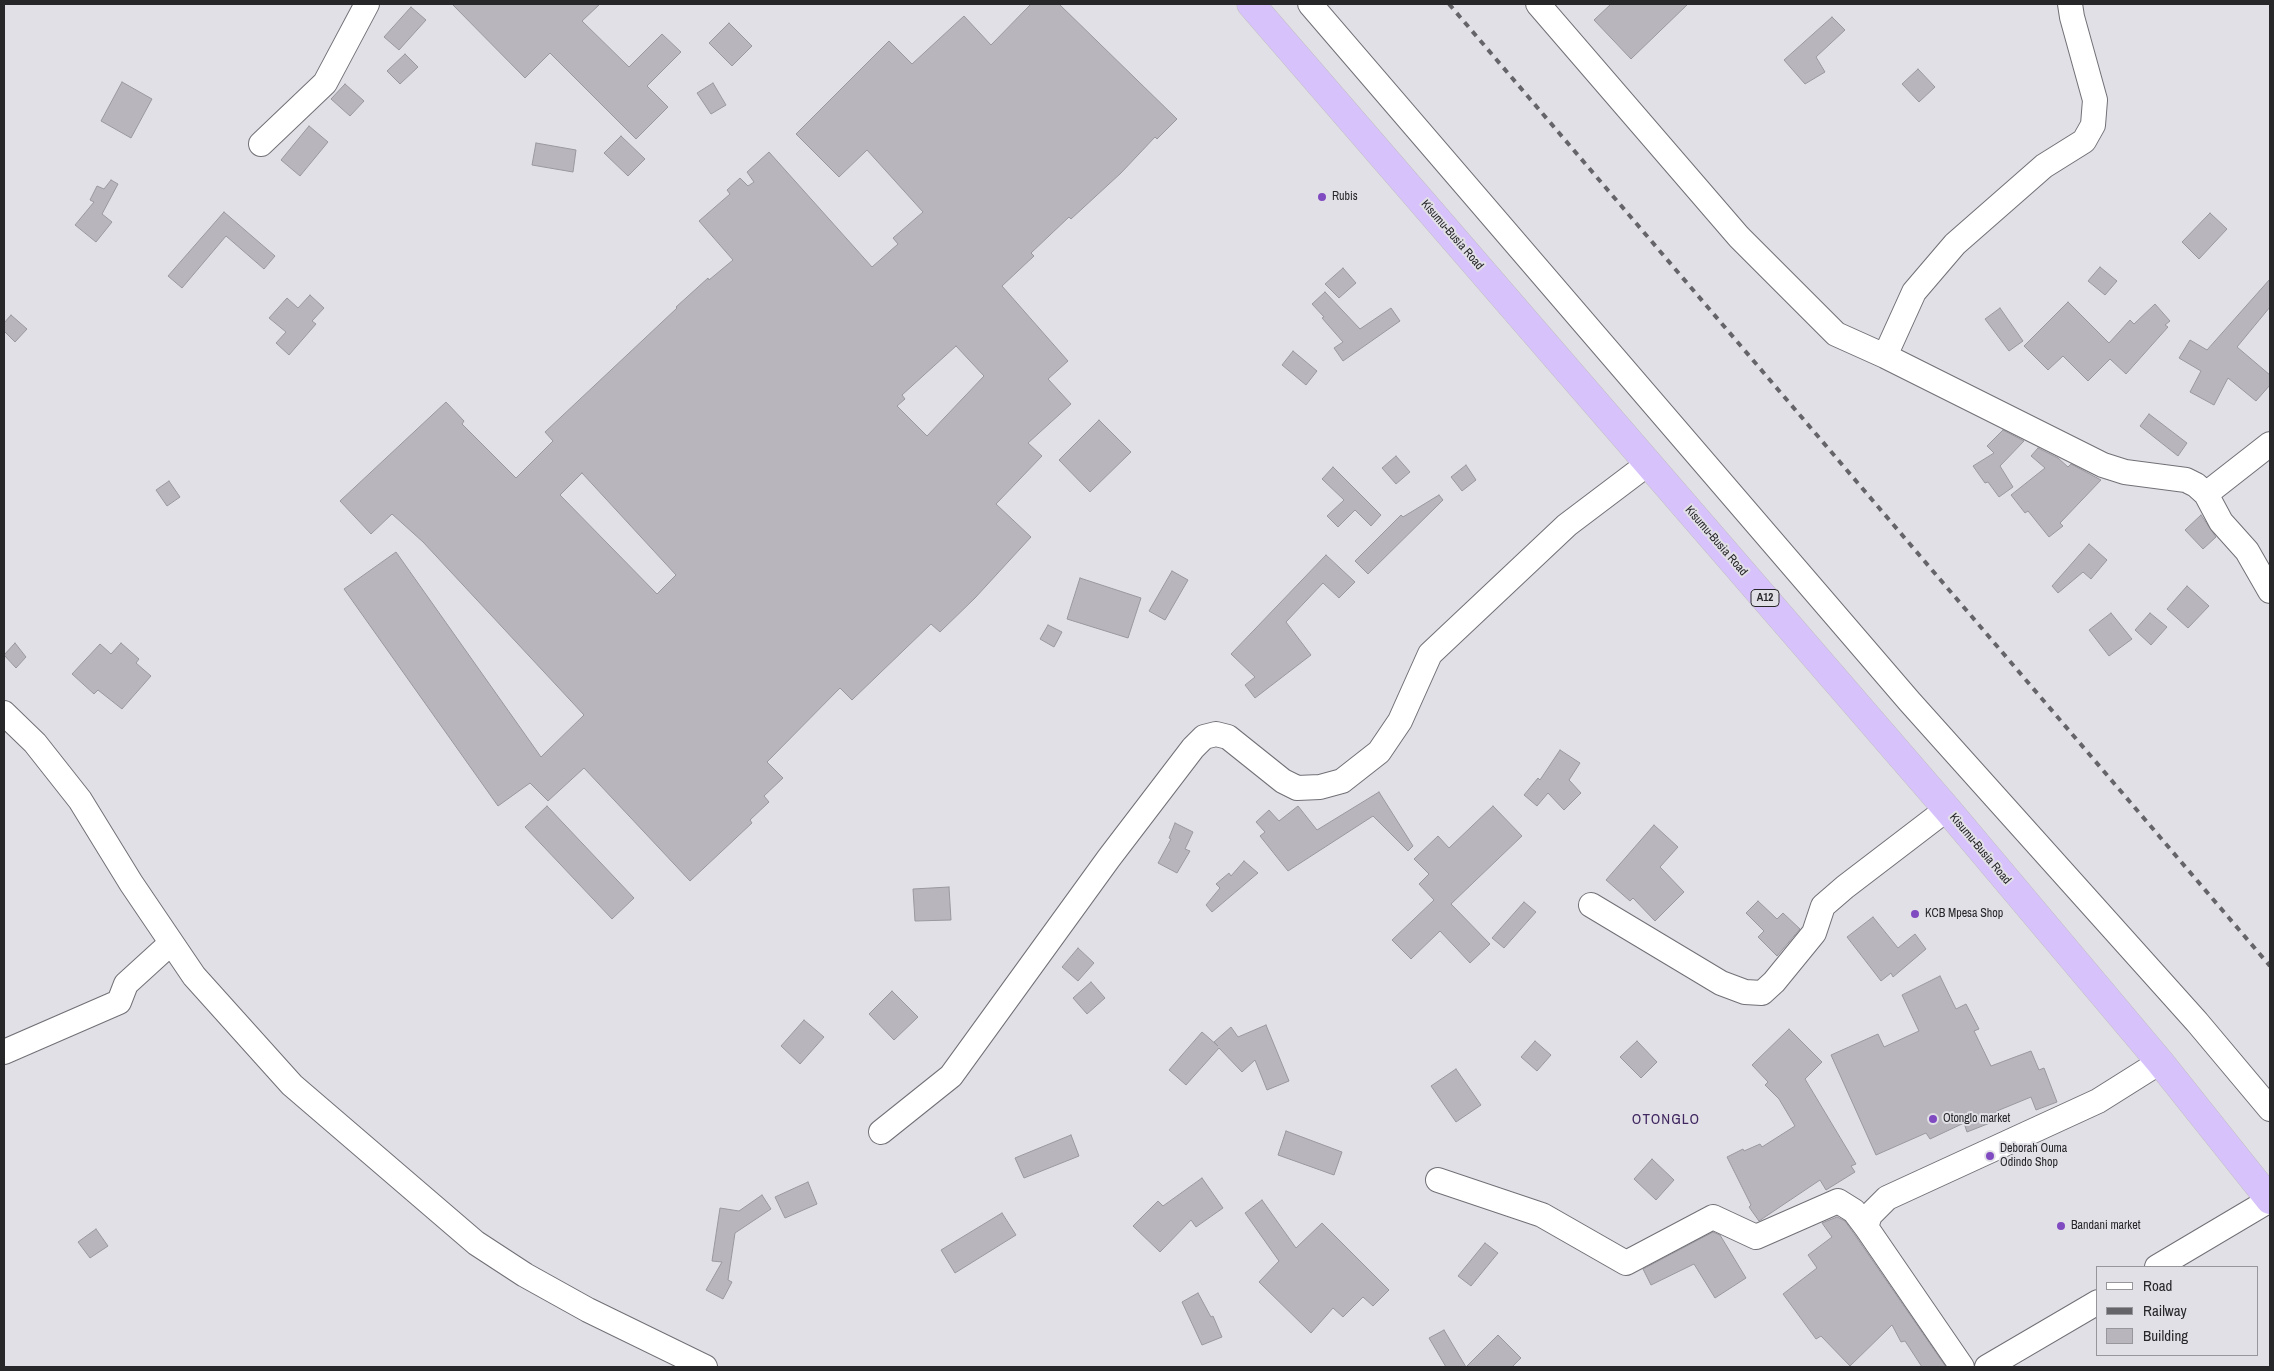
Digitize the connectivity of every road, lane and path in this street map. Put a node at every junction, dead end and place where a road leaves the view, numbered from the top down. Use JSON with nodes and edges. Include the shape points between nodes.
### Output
{"nodes":[{"id":1,"x":367,"y":4,"type":"edge"},
{"id":2,"x":1252,"y":4,"type":"edge"},
{"id":3,"x":1310,"y":4,"type":"edge"},
{"id":4,"x":1538,"y":4,"type":"edge"},
{"id":5,"x":2070,"y":4,"type":"edge"},
{"id":6,"x":261,"y":144,"type":"dead end"},
{"id":7,"x":1885,"y":356,"type":"junction"},
{"id":8,"x":2270,"y":444,"type":"edge"},
{"id":9,"x":1649,"y":463,"type":"junction"},
{"id":10,"x":2206,"y":494,"type":"junction"},
{"id":11,"x":2270,"y":591,"type":"edge"},
{"id":12,"x":4,"y":713,"type":"edge"},
{"id":13,"x":1947,"y":809,"type":"junction"},
{"id":14,"x":1591,"y":905,"type":"dead end"},
{"id":15,"x":171,"y":943,"type":"junction"},
{"id":16,"x":4,"y":1052,"type":"edge"},
{"id":17,"x":2160,"y":1062,"type":"junction"},
{"id":18,"x":2270,"y":1109,"type":"edge"},
{"id":19,"x":881,"y":1132,"type":"dead end"},
{"id":20,"x":1438,"y":1180,"type":"dead end"},
{"id":21,"x":2270,"y":1200,"type":"edge"},
{"id":22,"x":1866,"y":1227,"type":"junction"},
{"id":23,"x":2159,"y":1266,"type":"edge"},
{"id":24,"x":2096,"y":1303,"type":"edge"},
{"id":25,"x":705,"y":1367,"type":"edge"},
{"id":26,"x":1962,"y":1367,"type":"edge"},
{"id":27,"x":1987,"y":1367,"type":"edge"}],
"edges":[{"from":1,"to":6,"type":"street","via":[[325,83]]},
{"from":2,"to":9,"type":"highway","name":"Kisumu-Busia Road","number":"A12"},
{"from":3,"to":18,"type":"street","via":[[1910,702],[2197,1022]]},
{"from":4,"to":7,"type":"street","via":[[1739,237],[1818,319],[1836,334]]},
{"from":5,"to":7,"type":"street","via":[[2095,100],[2093,125],[2084,142],[2044,166],[1955,244],[1914,292]]},
{"from":7,"to":10,"type":"street","via":[[2103,465],[2125,472],[2186,480]]},
{"from":8,"to":10,"type":"street"},
{"from":9,"to":13,"type":"highway","name":"Kisumu-Busia Road","number":"A12"},
{"from":9,"to":19,"type":"street","via":[[1567,525],[1430,654],[1400,721],[1380,752],[1342,781],[1320,787],[1297,788],[1283,781],[1228,737],[1216,734],[1204,737],[1109,858],[951,1076]]},
{"from":10,"to":11,"type":"street","via":[[2221,522],[2246,551]]},
{"from":12,"to":15,"type":"street","via":[[35,742],[80,800]]},
{"from":13,"to":14,"type":"street","via":[[1823,906],[1814,933],[1762,993],[1745,992],[1721,983]]},
{"from":13,"to":17,"type":"highway","name":"Kisumu-Busia Road","number":"A12"},
{"from":15,"to":16,"type":"street","via":[[126,984],[119,1002]]},
{"from":15,"to":25,"type":"street","via":[[194,976],[292,1085],[476,1243],[588,1310]]},
{"from":17,"to":21,"type":"highway","name":"Kisumu-Busia Road","number":"A12"},
{"from":17,"to":22,"type":"street","via":[[2098,1101],[1887,1198],[1870,1215]]},
{"from":20,"to":22,"type":"street","via":[[1542,1215],[1626,1263],[1712,1217],[1756,1237],[1838,1202],[1854,1211]]},
{"from":21,"to":23,"type":"street"},
{"from":22,"to":26,"type":"street"},
{"from":24,"to":27,"type":"street"}]}
